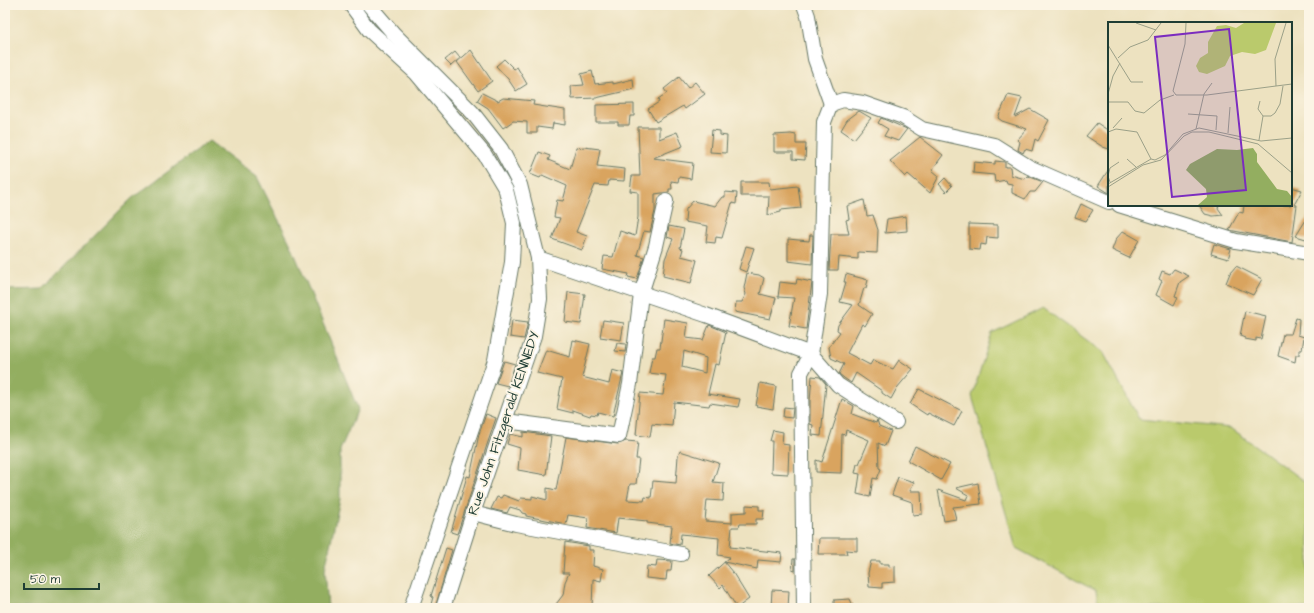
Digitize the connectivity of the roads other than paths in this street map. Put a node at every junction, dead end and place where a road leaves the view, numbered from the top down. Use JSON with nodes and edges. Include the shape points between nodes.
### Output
{"nodes":[{"id":1,"x":351,"y":5,"type":"edge"},
{"id":2,"x":368,"y":5,"type":"edge"},
{"id":3,"x":804,"y":5,"type":"edge"},
{"id":4,"x":830,"y":104,"type":"junction"},
{"id":5,"x":666,"y":201,"type":"dead end"},
{"id":6,"x":1108,"y":202,"type":"edge"},
{"id":7,"x":1122,"y":206,"type":"edge"},
{"id":8,"x":1309,"y":253,"type":"edge"},
{"id":9,"x":538,"y":258,"type":"junction"},
{"id":10,"x":641,"y":294,"type":"junction"},
{"id":11,"x":811,"y":354,"type":"junction"},
{"id":12,"x":506,"y":421,"type":"junction"},
{"id":13,"x":896,"y":422,"type":"dead end"},
{"id":14,"x":473,"y":513,"type":"junction"},
{"id":15,"x":681,"y":554,"type":"dead end"},
{"id":16,"x":411,"y":608,"type":"edge"},
{"id":17,"x":442,"y":608,"type":"edge"},
{"id":18,"x":804,"y":608,"type":"edge"}],
"edges":[{"from":1,"to":16,"type":"street","via":[[369,30],[416,74],[485,155],[506,190],[514,223],[512,262],[495,360]]},
{"from":2,"to":9,"type":"street","name":"Rue John Fitzgerald KENNEDY","via":[[472,112],[501,149],[520,185]]},
{"from":3,"to":4,"type":"street","via":[[815,59]]},
{"from":4,"to":6,"type":"street","via":[[842,100],[863,103],[903,117],[922,129],[994,146],[1029,167]]},
{"from":4,"to":11,"type":"street","via":[[824,122],[820,294]]},
{"from":5,"to":10,"type":"street","via":[[656,246]]},
{"from":7,"to":8,"type":"street","via":[[1236,241]]},
{"from":9,"to":10,"type":"street"},
{"from":9,"to":12,"type":"street","name":"Rue John Fitzgerald KENNEDY","via":[[540,299],[534,336]]},
{"from":10,"to":11,"type":"street"},
{"from":10,"to":12,"type":"street","via":[[630,384],[619,436]]},
{"from":11,"to":13,"type":"street","via":[[838,385]]},
{"from":11,"to":18,"type":"street","via":[[801,373]]},
{"from":12,"to":14,"type":"street","name":"Rue John Fitzgerald KENNEDY"},
{"from":14,"to":15,"type":"street","via":[[516,524]]},
{"from":14,"to":17,"type":"street","name":"Rue John Fitzgerald KENNEDY"}]}
